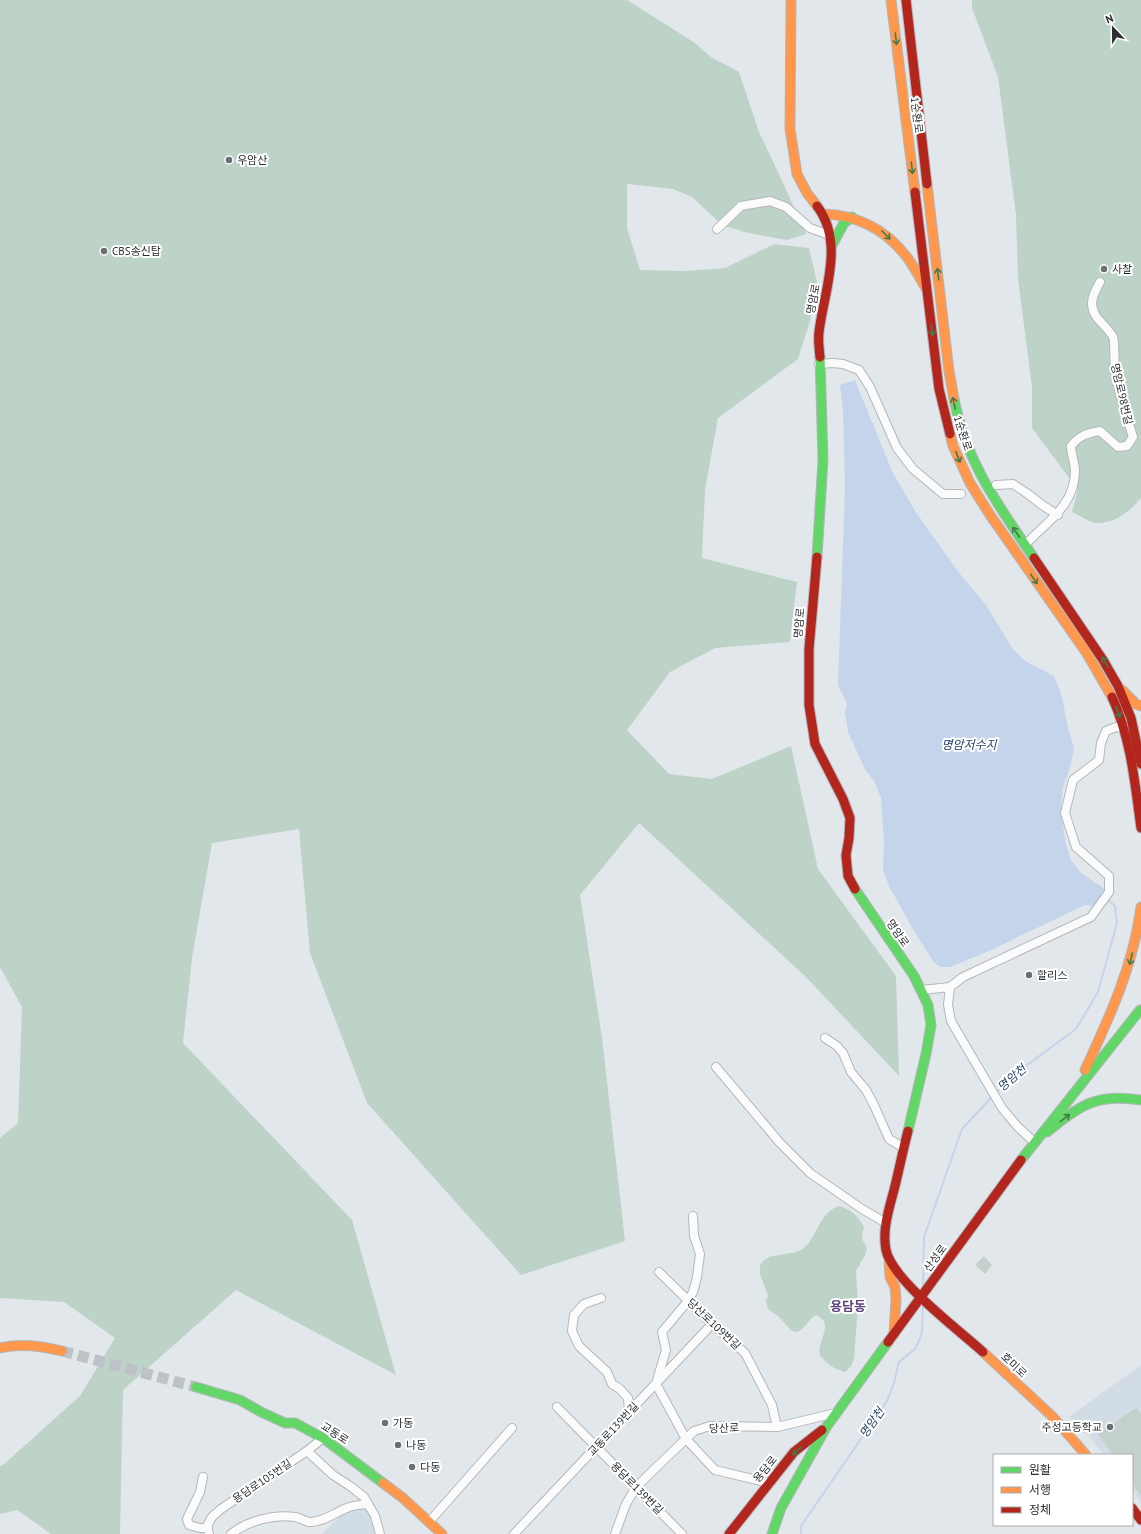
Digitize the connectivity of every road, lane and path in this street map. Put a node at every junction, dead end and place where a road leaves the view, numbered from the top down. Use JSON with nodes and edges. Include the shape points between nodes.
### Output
{"nodes":[{"id":1,"x":791,"y":0,"type":"edge"},
{"id":2,"x":891,"y":0,"type":"edge"},
{"id":3,"x":906,"y":0,"type":"edge"},
{"id":4,"x":823,"y":214,"type":"junction"},
{"id":5,"x":852,"y":217,"type":"junction"},
{"id":6,"x":717,"y":229,"type":"dead end"},
{"id":7,"x":829,"y":235,"type":"junction"},
{"id":8,"x":832,"y":245,"type":"junction"},
{"id":9,"x":1100,"y":282,"type":"dead end"},
{"id":10,"x":928,"y":292,"type":"junction"},
{"id":11,"x":819,"y":364,"type":"junction"},
{"id":12,"x":996,"y":485,"type":"dead end"},
{"id":13,"x":961,"y":494,"type":"dead end"},
{"id":14,"x":1058,"y":515,"type":"junction"},
{"id":15,"x":1025,"y":545,"type":"junction"},
{"id":16,"x":1118,"y":686,"type":"junction"},
{"id":17,"x":1141,"y":706,"type":"edge"},
{"id":18,"x":1132,"y":725,"type":"edge"},
{"id":19,"x":1141,"y":764,"type":"edge"},
{"id":20,"x":1141,"y":828,"type":"edge"},
{"id":21,"x":1141,"y":907,"type":"edge"},
{"id":22,"x":950,"y":987,"type":"junction"},
{"id":23,"x":922,"y":990,"type":"junction"},
{"id":24,"x":1140,"y":1010,"type":"dead end"},
{"id":25,"x":825,"y":1038,"type":"dead end"},
{"id":26,"x":716,"y":1067,"type":"dead end"},
{"id":27,"x":1078,"y":1087,"type":"junction"},
{"id":28,"x":1141,"y":1100,"type":"edge"},
{"id":29,"x":1034,"y":1142,"type":"junction"},
{"id":30,"x":904,"y":1148,"type":"junction"},
{"id":31,"x":693,"y":1216,"type":"dead end"},
{"id":32,"x":886,"y":1223,"type":"junction"},
{"id":33,"x":889,"y":1260,"type":"junction"},
{"id":34,"x":659,"y":1272,"type":"dead end"},
{"id":35,"x":922,"y":1297,"type":"junction"},
{"id":36,"x":601,"y":1298,"type":"dead end"},
{"id":37,"x":688,"y":1301,"type":"junction"},
{"id":38,"x":712,"y":1324,"type":"junction"},
{"id":39,"x":894,"y":1334,"type":"junction"},
{"id":40,"x":0,"y":1348,"type":"edge"},
{"id":41,"x":62,"y":1351,"type":"tunnel mouth"},
{"id":42,"x":656,"y":1384,"type":"junction"},
{"id":43,"x":196,"y":1387,"type":"tunnel mouth"},
{"id":44,"x":557,"y":1407,"type":"dead end"},
{"id":45,"x":629,"y":1412,"type":"junction"},
{"id":46,"x":836,"y":1413,"type":"junction"},
{"id":47,"x":827,"y":1426,"type":"junction"},
{"id":48,"x":776,"y":1427,"type":"junction"},
{"id":49,"x":512,"y":1428,"type":"dead end"},
{"id":50,"x":323,"y":1438,"type":"junction"},
{"id":51,"x":686,"y":1440,"type":"junction"},
{"id":52,"x":597,"y":1447,"type":"junction"},
{"id":53,"x":307,"y":1451,"type":"junction"},
{"id":54,"x":1085,"y":1454,"type":"edge"},
{"id":55,"x":203,"y":1477,"type":"dead end"},
{"id":56,"x":770,"y":1483,"type":"junction"},
{"id":57,"x":636,"y":1487,"type":"junction"},
{"id":58,"x":368,"y":1504,"type":"junction"},
{"id":59,"x":1133,"y":1509,"type":"edge"},
{"id":60,"x":1141,"y":1520,"type":"edge"},
{"id":61,"x":429,"y":1522,"type":"junction"},
{"id":62,"x":209,"y":1531,"type":"edge"},
{"id":63,"x":438,"y":1533,"type":"edge"},
{"id":64,"x":231,"y":1534,"type":"edge"},
{"id":65,"x":380,"y":1534,"type":"edge"},
{"id":66,"x":514,"y":1534,"type":"edge"},
{"id":67,"x":615,"y":1534,"type":"edge"},
{"id":68,"x":682,"y":1534,"type":"edge"},
{"id":69,"x":729,"y":1534,"type":"edge"},
{"id":70,"x":772,"y":1534,"type":"edge"}],
"edges":[{"from":1,"to":4,"type":"street","name":"명암로","via":[[790,129],[797,174]]},
{"from":2,"to":10,"type":"street","name":"1순환로","one_way":true},
{"from":15,"to":3,"type":"street","name":"1순환로","one_way":true,"via":[[977,473],[959,425],[953,400]]},
{"from":4,"to":5,"type":"street"},
{"from":4,"to":7,"type":"street","name":"명암로"},
{"from":5,"to":8,"type":"street","via":[[844,223]]},
{"from":5,"to":10,"type":"street","one_way":true,"via":[[880,229],[903,252]]},
{"from":6,"to":7,"type":"street","via":[[741,206],[770,201],[786,207],[810,228]]},
{"from":7,"to":8,"type":"street","name":"명암로"},
{"from":8,"to":11,"type":"street","name":"명암로","via":[[830,276],[819,333]]},
{"from":9,"to":14,"type":"street","name":"명암로98번길","via":[[1093,296],[1092,306],[1100,322],[1114,339],[1115,370],[1132,437],[1127,446],[1118,447],[1100,431],[1084,434],[1076,440],[1071,446],[1075,470],[1073,485]]},
{"from":10,"to":18,"type":"street","name":"1순환로","one_way":true,"via":[[942,403],[954,446],[970,483],[1101,675],[1117,708]]},
{"from":11,"to":13,"type":"street","via":[[843,364],[859,370],[870,387],[897,448],[913,469],[943,494]]},
{"from":11,"to":23,"type":"street","name":"명암로","via":[[823,460],[809,648],[809,705],[815,744],[850,818],[846,855],[848,876],[859,897]]},
{"from":12,"to":14,"type":"street","via":[[1013,484]]},
{"from":14,"to":15,"type":"street"},
{"from":16,"to":15,"type":"street","name":"1순환로","one_way":true},
{"from":16,"to":17,"type":"street"},
{"from":16,"to":18,"type":"street","name":"1순환로"},
{"from":18,"to":19,"type":"street","name":"1순환로"},
{"from":18,"to":20,"type":"street","name":"1순환로","via":[[1134,778]]},
{"from":18,"to":22,"type":"street","via":[[1106,731],[1101,743],[1099,760],[1073,780],[1066,813],[1076,847],[1109,876],[1109,892],[1091,917],[963,977]]},
{"from":21,"to":27,"type":"street","one_way":true,"via":[[1131,962],[1121,992]]},
{"from":22,"to":23,"type":"street"},
{"from":22,"to":29,"type":"street","via":[[948,1005],[951,1021],[1002,1108]]},
{"from":23,"to":30,"type":"street","name":"명암로","via":[[928,1006],[930,1025],[926,1054]]},
{"from":24,"to":27,"type":"street","name":"산성로"},
{"from":25,"to":30,"type":"street","via":[[837,1046],[851,1072],[866,1090],[889,1139]]},
{"from":26,"to":32,"type":"street","via":[[780,1143],[810,1173]]},
{"from":27,"to":29,"type":"street","name":"산성로"},
{"from":29,"to":28,"type":"street","one_way":true,"via":[[1079,1107],[1107,1097],[1124,1096]]},
{"from":29,"to":35,"type":"street","name":"산성로"},
{"from":30,"to":32,"type":"street","name":"명암로"},
{"from":31,"to":37,"type":"street","via":[[694,1236],[700,1254],[697,1277]]},
{"from":32,"to":33,"type":"street","name":"명암로","via":[[885,1239]]},
{"from":33,"to":35,"type":"street","name":"명암로","via":[[901,1277]]},
{"from":33,"to":39,"type":"street","via":[[890,1277],[895,1287],[896,1298]]},
{"from":34,"to":37,"type":"street","name":"당산로109번길"},
{"from":35,"to":39,"type":"street","name":"산성로"},
{"from":35,"to":54,"type":"street","name":"호미로","via":[[1053,1417]]},
{"from":36,"to":45,"type":"street","via":[[584,1304],[574,1315],[572,1331],[580,1346],[607,1372],[612,1384],[628,1398]]},
{"from":37,"to":38,"type":"street","name":"당산로109번길"},
{"from":37,"to":42,"type":"street","via":[[662,1332],[666,1350]]},
{"from":38,"to":42,"type":"street","name":"교동로139번길"},
{"from":38,"to":48,"type":"street","name":"당산로109번길","via":[[745,1353],[772,1406]]},
{"from":39,"to":46,"type":"street","name":"산성로"},
{"from":40,"to":41,"type":"street","via":[[40,1346]]},
{"from":42,"to":45,"type":"street","name":"교동로139번길"},
{"from":42,"to":51,"type":"street"},
{"from":43,"to":50,"type":"street","name":"교동로","via":[[240,1400],[285,1423],[295,1423]]},
{"from":44,"to":52,"type":"street","name":"용담로139번길"},
{"from":45,"to":52,"type":"street","name":"교동로139번길"},
{"from":46,"to":47,"type":"street","name":"산성로"},
{"from":46,"to":48,"type":"street","name":"당산로"},
{"from":47,"to":56,"type":"street","name":"용담로","one_way":true,"via":[[794,1452]]},
{"from":47,"to":70,"type":"street","name":"산성로","via":[[781,1508]]},
{"from":48,"to":51,"type":"street","name":"당산로","via":[[710,1426],[694,1431]]},
{"from":49,"to":61,"type":"street"},
{"from":50,"to":53,"type":"street","name":"용담로105번길"},
{"from":50,"to":61,"type":"street","name":"교동로","via":[[403,1498]]},
{"from":51,"to":56,"type":"street","via":[[715,1470]]},
{"from":51,"to":57,"type":"street","name":"당산로"},
{"from":52,"to":57,"type":"street","name":"용담로139번길"},
{"from":52,"to":66,"type":"street","name":"교동로139번길"},
{"from":53,"to":58,"type":"street","via":[[333,1475],[364,1497]]},
{"from":53,"to":62,"type":"street","name":"용담로105번길","via":[[221,1509],[207,1526]]},
{"from":55,"to":62,"type":"street","name":"용담로105번길","via":[[200,1492],[187,1519],[189,1525]]},
{"from":56,"to":69,"type":"street","name":"용담로"},
{"from":57,"to":67,"type":"street","name":"당산로","via":[[626,1504]]},
{"from":57,"to":68,"type":"street","name":"용담로139번길"},
{"from":58,"to":64,"type":"street","via":[[348,1507],[310,1522],[296,1517],[260,1520]]},
{"from":58,"to":65,"type":"street","via":[[375,1516]]},
{"from":59,"to":60,"type":"street"},
{"from":61,"to":63,"type":"street","name":"교동로"}]}
